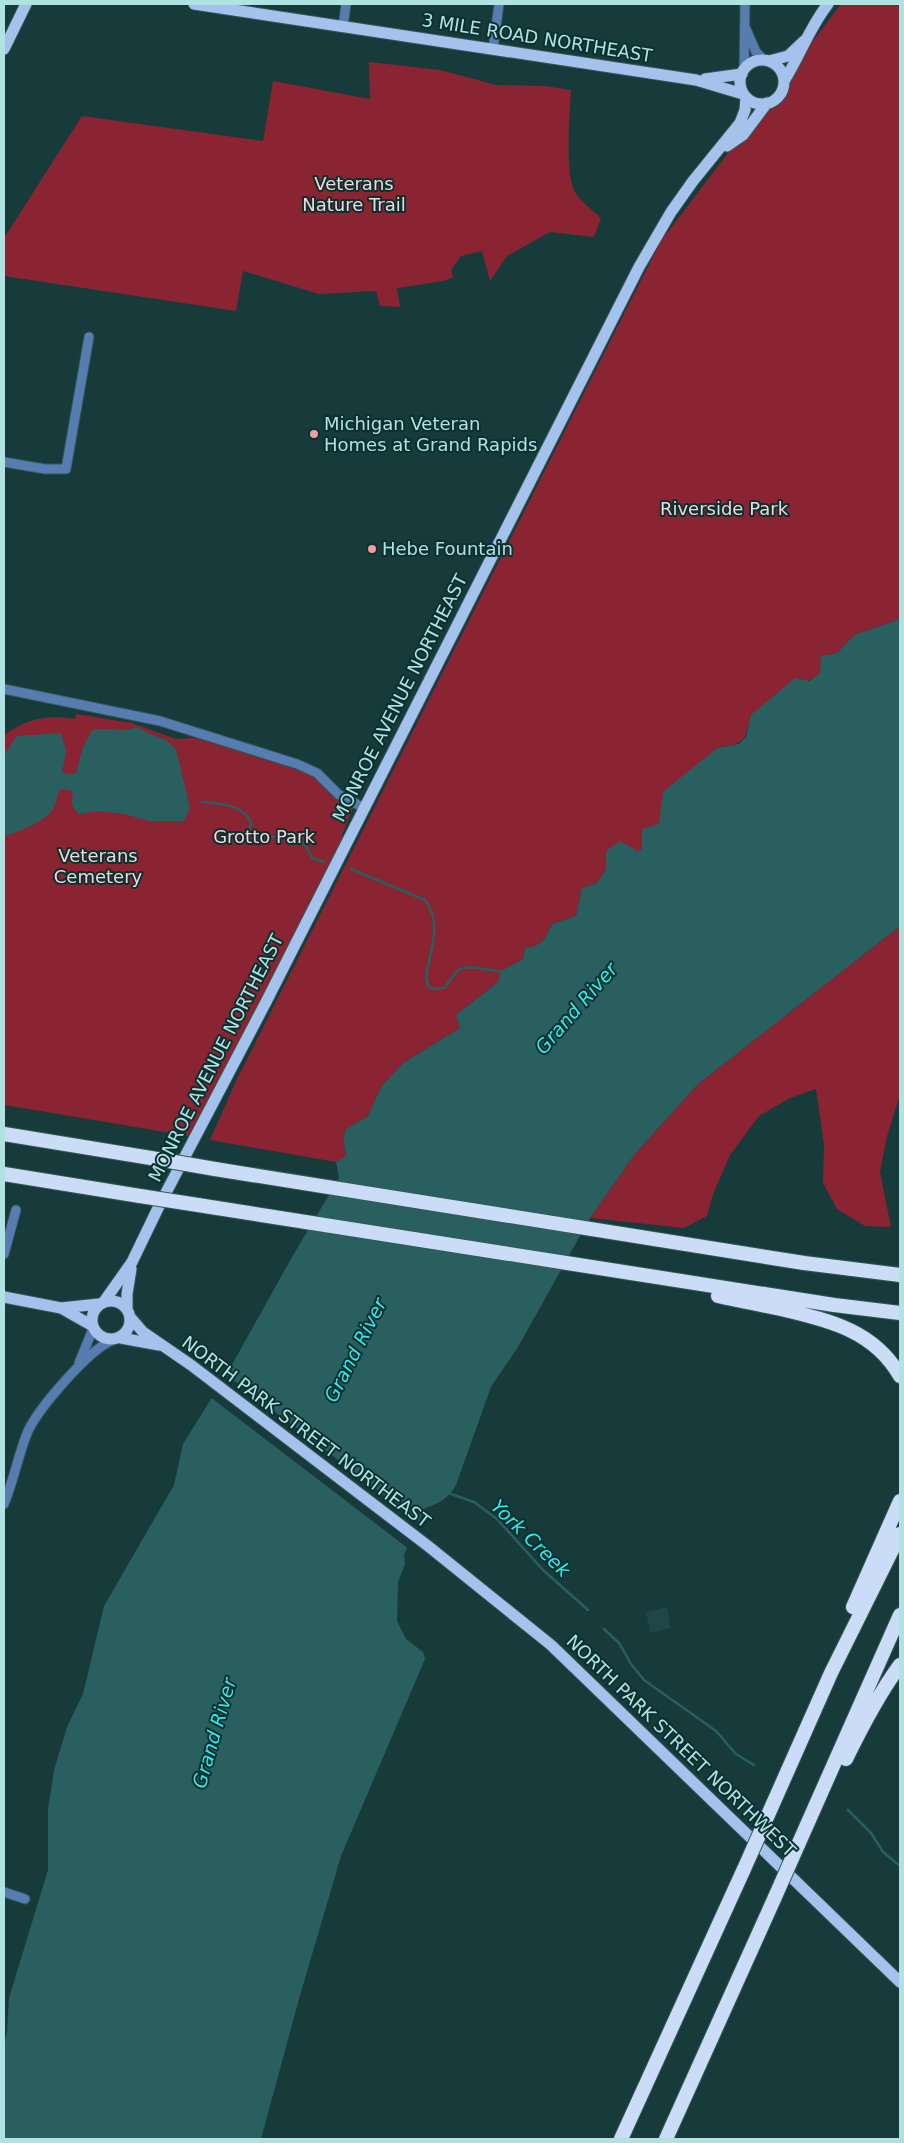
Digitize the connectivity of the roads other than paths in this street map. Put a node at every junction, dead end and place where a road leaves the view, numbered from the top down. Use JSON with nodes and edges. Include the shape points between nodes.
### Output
{"nodes":[{"id":1,"x":26,"y":4,"type":"edge"},
{"id":2,"x":194,"y":4,"type":"edge"},
{"id":3,"x":346,"y":4,"type":"edge"},
{"id":4,"x":499,"y":4,"type":"edge"},
{"id":5,"x":745,"y":4,"type":"edge"},
{"id":6,"x":828,"y":4,"type":"edge"},
{"id":7,"x":745,"y":26,"type":"junction"},
{"id":8,"x":343,"y":27,"type":"junction"},
{"id":9,"x":804,"y":42,"type":"junction"},
{"id":10,"x":4,"y":49,"type":"edge"},
{"id":11,"x":493,"y":49,"type":"junction"},
{"id":12,"x":766,"y":61,"type":"junction"},
{"id":13,"x":743,"y":72,"type":"junction"},
{"id":14,"x":696,"y":80,"type":"junction"},
{"id":15,"x":784,"y":82,"type":"junction"},
{"id":16,"x":745,"y":96,"type":"junction"},
{"id":17,"x":768,"y":103,"type":"junction"},
{"id":18,"x":712,"y":157,"type":"junction"},
{"id":19,"x":89,"y":337,"type":"dead end"},
{"id":20,"x":4,"y":462,"type":"edge"},
{"id":21,"x":4,"y":689,"type":"edge"},
{"id":22,"x":364,"y":808,"type":"junction"},
{"id":23,"x":4,"y":1134,"type":"edge"},
{"id":24,"x":4,"y":1174,"type":"edge"},
{"id":25,"x":16,"y":1210,"type":"dead end"},
{"id":26,"x":4,"y":1254,"type":"edge"},
{"id":27,"x":132,"y":1262,"type":"junction"},
{"id":28,"x":900,"y":1275,"type":"edge"},
{"id":29,"x":660,"y":1278,"type":"junction"},
{"id":30,"x":4,"y":1297,"type":"edge"},
{"id":31,"x":101,"y":1304,"type":"junction"},
{"id":32,"x":60,"y":1308,"type":"junction"},
{"id":33,"x":129,"y":1313,"type":"junction"},
{"id":34,"x":900,"y":1313,"type":"edge"},
{"id":35,"x":92,"y":1327,"type":"junction"},
{"id":36,"x":117,"y":1339,"type":"junction"},
{"id":37,"x":163,"y":1346,"type":"junction"},
{"id":38,"x":75,"y":1370,"type":"junction"},
{"id":39,"x":900,"y":1376,"type":"edge"},
{"id":40,"x":4,"y":1500,"type":"edge"},
{"id":41,"x":900,"y":1501,"type":"edge"},
{"id":42,"x":900,"y":1534,"type":"edge"},
{"id":43,"x":428,"y":1546,"type":"joint"},
{"id":44,"x":900,"y":1615,"type":"edge"},
{"id":45,"x":900,"y":1665,"type":"edge"},
{"id":46,"x":831,"y":1672,"type":"junction"},
{"id":47,"x":799,"y":1841,"type":"junction"},
{"id":48,"x":4,"y":1892,"type":"edge"},
{"id":49,"x":25,"y":1899,"type":"dead end"},
{"id":50,"x":900,"y":1982,"type":"edge"},
{"id":51,"x":620,"y":2139,"type":"edge"},
{"id":52,"x":666,"y":2139,"type":"edge"}],
"edges":[{"from":1,"to":10,"type":"main road"},
{"from":2,"to":8,"type":"main road","name":"3 MILE ROAD NORTHEAST"},
{"from":3,"to":8,"type":"street"},
{"from":4,"to":11,"type":"street"},
{"from":5,"to":7,"type":"street"},
{"from":6,"to":9,"type":"main road"},
{"from":7,"to":12,"type":"street","via":[[752,46]]},
{"from":7,"to":13,"type":"street"},
{"from":8,"to":11,"type":"main road","name":"3 MILE ROAD NORTHEAST"},
{"from":9,"to":12,"type":"main road","via":[[788,56]]},
{"from":9,"to":15,"type":"main road"},
{"from":11,"to":14,"type":"main road","name":"3 MILE ROAD NORTHEAST"},
{"from":12,"to":13,"type":"main road","via":[[752,63]]},
{"from":12,"to":15,"type":"main road","via":[[780,69]]},
{"from":13,"to":14,"type":"main road","name":"3 MILE ROAD NORTHEAST","via":[[725,78]]},
{"from":13,"to":16,"type":"main road","via":[[741,84]]},
{"from":14,"to":16,"type":"main road","name":"3 MILE ROAD NORTHEAST"},
{"from":15,"to":17,"type":"main road","via":[[779,95]]},
{"from":16,"to":17,"type":"main road","via":[[756,102]]},
{"from":16,"to":18,"type":"main road","name":"MONROE AVENUE NORTHEAST","via":[[745,110],[740,123]]},
{"from":17,"to":18,"type":"main road","name":"MONROE AVENUE NORTHEAST","via":[[743,135]]},
{"from":18,"to":22,"type":"main road","name":"MONROE AVENUE NORTHEAST","via":[[671,212],[639,267]]},
{"from":19,"to":20,"type":"street","via":[[66,469]]},
{"from":21,"to":22,"type":"street","via":[[160,721],[298,764],[317,773],[338,794]]},
{"from":22,"to":27,"type":"main road","name":"MONROE AVENUE NORTHEAST"},
{"from":23,"to":28,"type":"highway","bridge":true,"via":[[804,1263]]},
{"from":24,"to":29,"type":"highway","bridge":true},
{"from":25,"to":26,"type":"street"},
{"from":27,"to":31,"type":"main road","name":"MONROE AVENUE NORTHEAST"},
{"from":27,"to":33,"type":"main road","name":"MONROE AVENUE NORTHEAST","via":[[126,1294]]},
{"from":29,"to":34,"type":"highway","via":[[834,1306]]},
{"from":29,"to":39,"type":"highway","via":[[842,1325],[876,1346]]},
{"from":30,"to":32,"type":"main road"},
{"from":31,"to":32,"type":"main road"},
{"from":31,"to":33,"type":"main road","via":[[114,1301]]},
{"from":31,"to":35,"type":"main road","via":[[93,1314]]},
{"from":32,"to":35,"type":"main road"},
{"from":33,"to":36,"type":"main road","via":[[128,1329]]},
{"from":33,"to":37,"type":"main road","name":"NORTH PARK STREET NORTHEAST","via":[[143,1332]]},
{"from":35,"to":36,"type":"main road","via":[[101,1337]]},
{"from":35,"to":38,"type":"street"},
{"from":36,"to":37,"type":"main road","name":"NORTH PARK STREET NORTHEAST"},
{"from":36,"to":38,"type":"street","via":[[102,1344]]},
{"from":37,"to":43,"type":"main road","name":"NORTH PARK STREET NORTHEAST"},
{"from":38,"to":40,"type":"street","via":[[28,1432]]},
{"from":41,"to":46,"type":"highway","via":[[857,1599]]},
{"from":42,"to":46,"type":"highway"},
{"from":43,"to":50,"type":"main road","name":"NORTH PARK STREET NORTHWEST","via":[[551,1645]]},
{"from":44,"to":47,"type":"highway"},
{"from":45,"to":47,"type":"highway","via":[[883,1688],[835,1781]]},
{"from":46,"to":51,"type":"highway","bridge":true},
{"from":47,"to":52,"type":"highway","bridge":true},
{"from":48,"to":49,"type":"street"}]}
